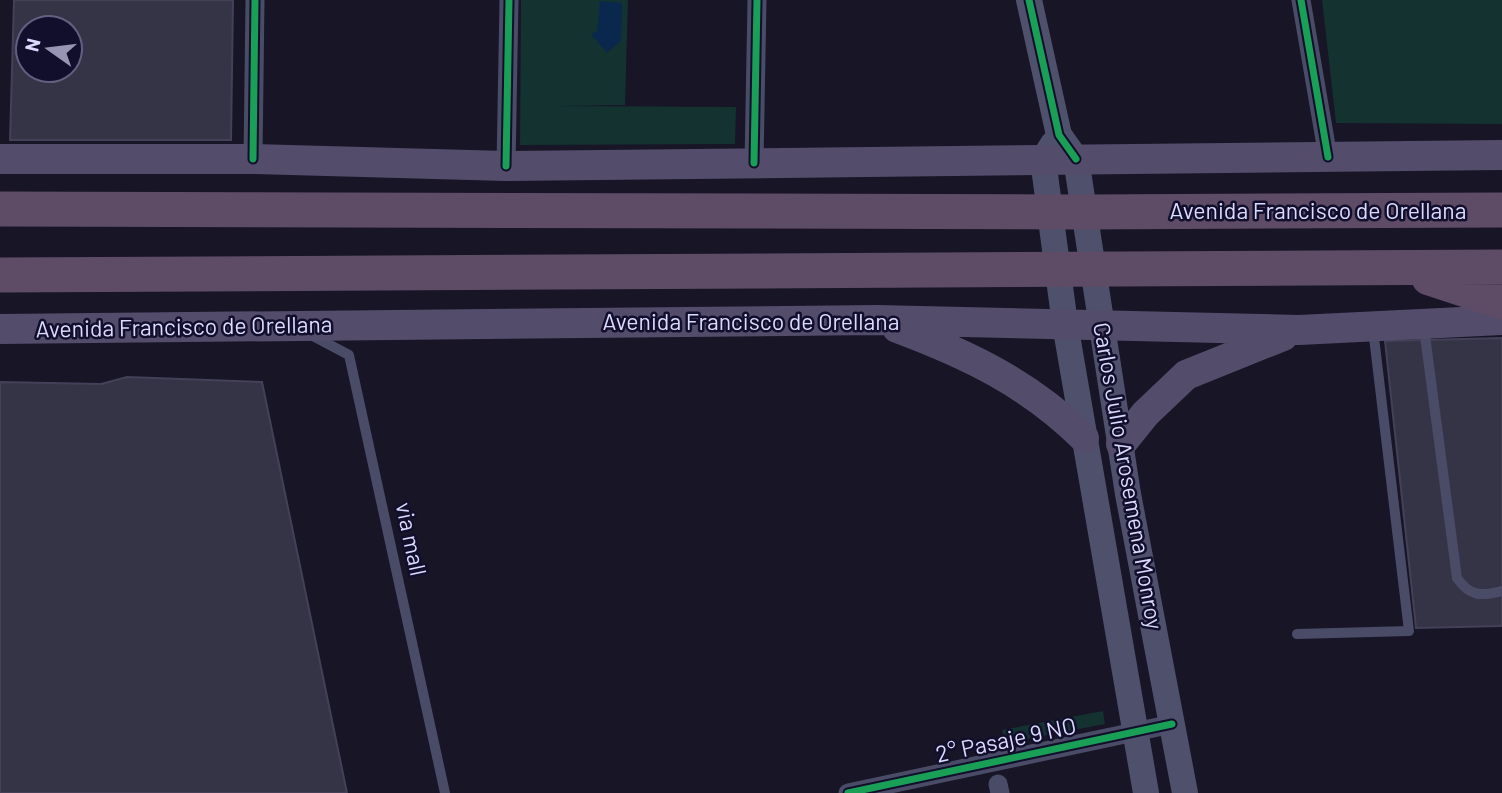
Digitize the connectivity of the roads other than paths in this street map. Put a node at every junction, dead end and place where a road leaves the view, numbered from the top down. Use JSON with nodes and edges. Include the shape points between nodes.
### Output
{"nodes":[{"id":1,"x":255,"y":0,"type":"edge"},
{"id":2,"x":509,"y":0,"type":"edge"},
{"id":3,"x":757,"y":0,"type":"edge"},
{"id":4,"x":1028,"y":0,"type":"edge"},
{"id":5,"x":1301,"y":0,"type":"edge"},
{"id":6,"x":1051,"y":147,"type":"junction"},
{"id":7,"x":1502,"y":155,"type":"edge"},
{"id":8,"x":1328,"y":157,"type":"junction"},
{"id":9,"x":0,"y":159,"type":"edge"},
{"id":10,"x":254,"y":159,"type":"junction"},
{"id":11,"x":1076,"y":159,"type":"junction"},
{"id":12,"x":754,"y":163,"type":"junction"},
{"id":13,"x":506,"y":166,"type":"junction"},
{"id":14,"x":0,"y":209,"type":"edge"},
{"id":15,"x":1502,"y":210,"type":"edge"},
{"id":16,"x":1050,"y":211,"type":"junction"},
{"id":17,"x":1085,"y":212,"type":"junction"},
{"id":18,"x":1502,"y":267,"type":"edge"},
{"id":19,"x":1388,"y":268,"type":"junction"},
{"id":20,"x":1057,"y":269,"type":"junction"},
{"id":21,"x":1093,"y":269,"type":"junction"},
{"id":22,"x":0,"y":275,"type":"edge"},
{"id":23,"x":1502,"y":302,"type":"edge"},
{"id":24,"x":877,"y":320,"type":"junction"},
{"id":25,"x":1502,"y":320,"type":"edge"},
{"id":26,"x":1065,"y":324,"type":"junction"},
{"id":27,"x":1424,"y":324,"type":"junction"},
{"id":28,"x":1102,"y":325,"type":"junction"},
{"id":29,"x":294,"y":326,"type":"junction"},
{"id":30,"x":1373,"y":326,"type":"junction"},
{"id":31,"x":0,"y":329,"type":"edge"},
{"id":32,"x":1299,"y":330,"type":"junction"},
{"id":33,"x":1084,"y":438,"type":"junction"},
{"id":34,"x":1121,"y":444,"type":"junction"},
{"id":35,"x":1502,"y":591,"type":"edge"},
{"id":36,"x":1297,"y":634,"type":"dead end"},
{"id":37,"x":1172,"y":724,"type":"junction"},
{"id":38,"x":1136,"y":732,"type":"junction"},
{"id":39,"x":445,"y":793,"type":"edge"},
{"id":40,"x":848,"y":793,"type":"edge"},
{"id":41,"x":1146,"y":793,"type":"edge"},
{"id":42,"x":1185,"y":793,"type":"edge"}],
"edges":[{"from":1,"to":10,"type":"street"},
{"from":2,"to":13,"type":"street"},
{"from":3,"to":12,"type":"street"},
{"from":4,"to":6,"type":"main road","name":"Carlos Julio Arosemena Monroy"},
{"from":5,"to":8,"type":"street"},
{"from":6,"to":11,"type":"main road"},
{"from":6,"to":12,"type":"main road"},
{"from":6,"to":16,"type":"main road","name":"Carlos Julio Arosemena Monroy"},
{"from":7,"to":8,"type":"main road"},
{"from":8,"to":11,"type":"main road"},
{"from":9,"to":10,"type":"main road"},
{"from":10,"to":13,"type":"main road"},
{"from":11,"to":17,"type":"main road","name":"Carlos Julio Arosemena Monroy"},
{"from":12,"to":13,"type":"main road"},
{"from":14,"to":16,"type":"highway","name":"Avenida Francisco de Orellana"},
{"from":15,"to":17,"type":"highway","name":"Avenida Francisco de Orellana"},
{"from":16,"to":17,"type":"highway","name":"Avenida Francisco de Orellana"},
{"from":16,"to":20,"type":"main road","name":"Carlos Julio Arosemena Monroy"},
{"from":17,"to":21,"type":"main road","name":"Carlos Julio Arosemena Monroy"},
{"from":18,"to":19,"type":"highway"},
{"from":19,"to":21,"type":"highway"},
{"from":19,"to":23,"type":"highway","via":[[1454,284]]},
{"from":20,"to":21,"type":"highway"},
{"from":20,"to":22,"type":"highway"},
{"from":20,"to":26,"type":"main road","name":"Carlos Julio Arosemena Monroy"},
{"from":21,"to":28,"type":"main road","name":"Carlos Julio Arosemena Monroy"},
{"from":24,"to":26,"type":"main road","name":"Avenida Francisco de Orellana"},
{"from":24,"to":29,"type":"main road","name":"Avenida Francisco de Orellana"},
{"from":24,"to":33,"type":"main road","via":[[987,365],[1039,397]]},
{"from":25,"to":27,"type":"main road","name":"Avenida Francisco de Orellana"},
{"from":26,"to":28,"type":"main road","name":"Avenida Francisco de Orellana"},
{"from":26,"to":33,"type":"main road","name":"Carlos Julio Arosemena Monroy"},
{"from":27,"to":30,"type":"main road","name":"Avenida Francisco de Orellana"},
{"from":27,"to":35,"type":"lane","via":[[1457,578],[1466,591],[1481,596]]},
{"from":28,"to":32,"type":"main road","name":"Avenida Francisco de Orellana"},
{"from":28,"to":34,"type":"main road","name":"Carlos Julio Arosemena Monroy"},
{"from":29,"to":31,"type":"main road","name":"Avenida Francisco de Orellana"},
{"from":29,"to":39,"type":"lane","name":"via mall","via":[[349,355]]},
{"from":30,"to":32,"type":"main road","name":"Avenida Francisco de Orellana"},
{"from":30,"to":36,"type":"lane","via":[[1409,631]]},
{"from":32,"to":34,"type":"main road","via":[[1186,375]]},
{"from":33,"to":38,"type":"main road","name":"Carlos Julio Arosemena Monroy"},
{"from":34,"to":37,"type":"main road","name":"Carlos Julio Arosemena Monroy"},
{"from":37,"to":38,"type":"street","name":"2° Pasaje 9 NO"},
{"from":37,"to":42,"type":"main road","name":"Carlos Julio Arosemena Monroy"},
{"from":38,"to":40,"type":"street","name":"2° Pasaje 9 NO"},
{"from":38,"to":41,"type":"main road","name":"Carlos Julio Arosemena Monroy"}]}
